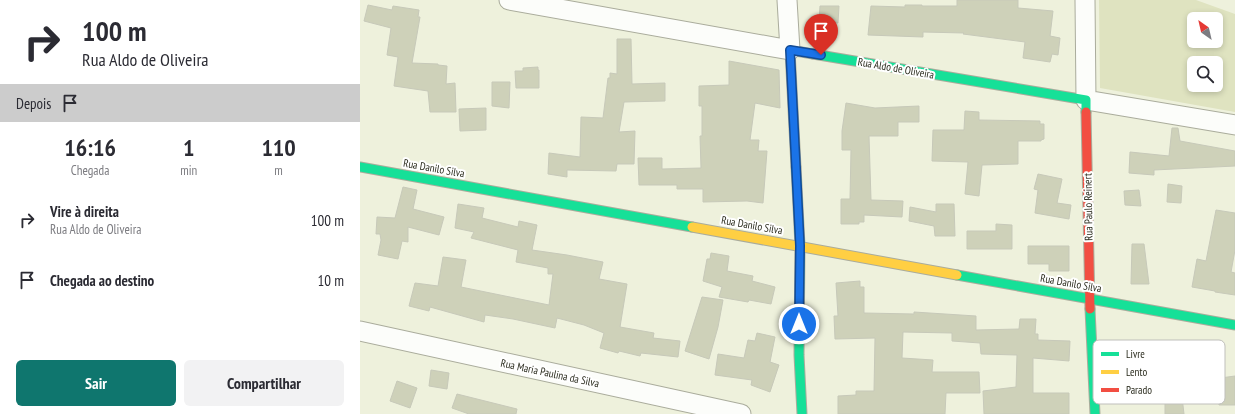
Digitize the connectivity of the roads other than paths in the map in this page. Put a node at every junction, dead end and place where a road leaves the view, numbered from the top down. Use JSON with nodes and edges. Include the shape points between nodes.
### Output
{"nodes":[{"id":1,"x":509,"y":0,"type":"edge"},
{"id":2,"x":787,"y":0,"type":"edge"},
{"id":3,"x":1085,"y":0,"type":"edge"},
{"id":4,"x":790,"y":50,"type":"junction"},
{"id":5,"x":1086,"y":100,"type":"junction"},
{"id":6,"x":1235,"y":126,"type":"edge"},
{"id":7,"x":360,"y":167,"type":"edge"},
{"id":8,"x":800,"y":246,"type":"junction"},
{"id":9,"x":1090,"y":299,"type":"junction"},
{"id":10,"x":1235,"y":325,"type":"edge"},
{"id":11,"x":360,"y":331,"type":"edge"},
{"id":12,"x":1093,"y":385,"type":"edge"},
{"id":13,"x":1094,"y":404,"type":"edge"},
{"id":14,"x":741,"y":414,"type":"edge"},
{"id":15,"x":802,"y":414,"type":"edge"},
{"id":16,"x":1094,"y":414,"type":"edge"}],
"edges":[{"from":1,"to":4,"type":"street","name":"Rua Aldo de Oliveira"},
{"from":2,"to":4,"type":"street"},
{"from":3,"to":5,"type":"street","name":"Rua Paulo Reinert"},
{"from":4,"to":5,"type":"street","name":"Rua Aldo de Oliveira"},
{"from":4,"to":8,"type":"street"},
{"from":5,"to":6,"type":"street","name":"Rua Aldo de Oliveira"},
{"from":5,"to":9,"type":"street","name":"Rua Paulo Reinert"},
{"from":7,"to":8,"type":"street","name":"Rua Danilo Silva"},
{"from":8,"to":9,"type":"street","name":"Rua Danilo Silva"},
{"from":8,"to":15,"type":"street","via":[[799,355]]},
{"from":9,"to":10,"type":"street","name":"Rua Danilo Silva"},
{"from":9,"to":12,"type":"street","name":"Rua Paulo Reinert"},
{"from":11,"to":14,"type":"street","name":"Rua Maria Paulina da Silva"},
{"from":13,"to":16,"type":"street","name":"Rua Paulo Reinert"}]}
